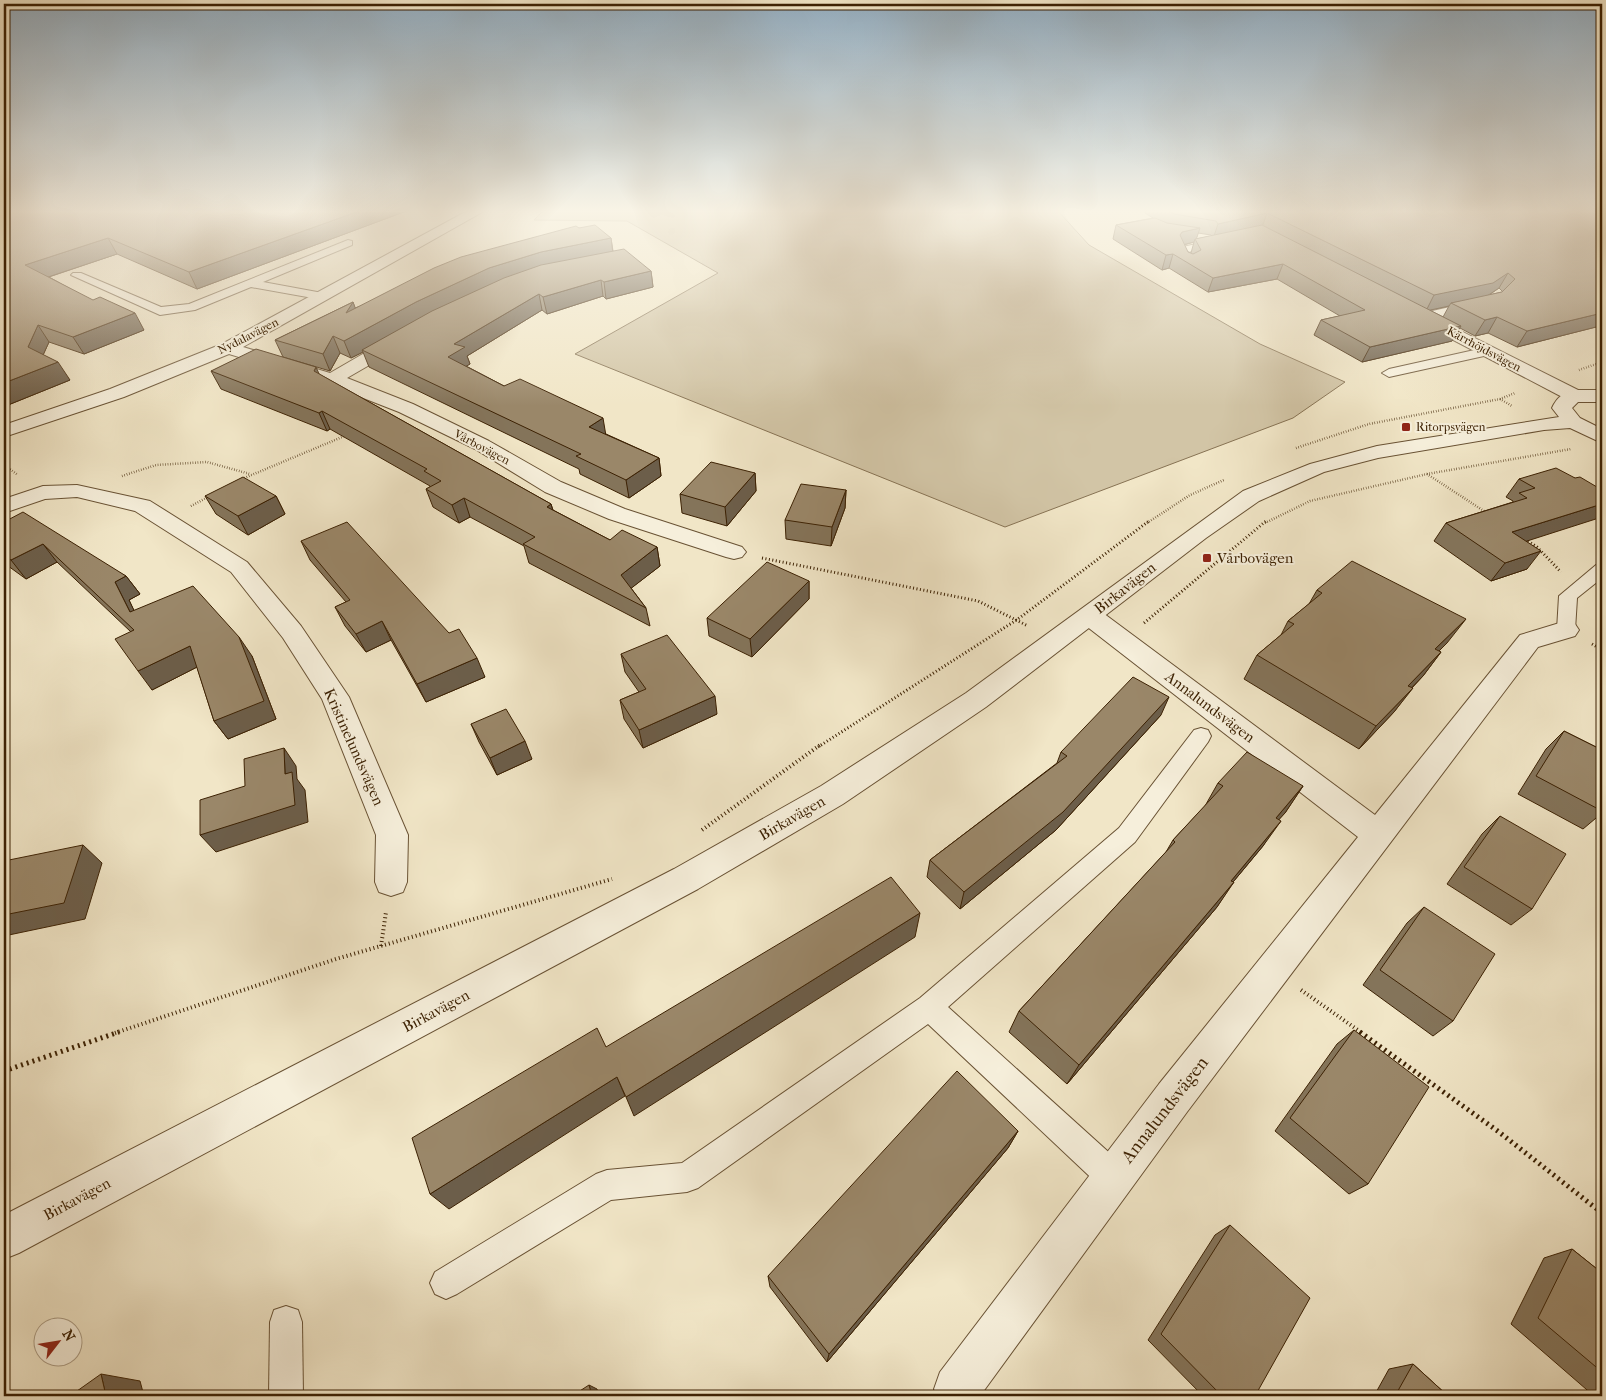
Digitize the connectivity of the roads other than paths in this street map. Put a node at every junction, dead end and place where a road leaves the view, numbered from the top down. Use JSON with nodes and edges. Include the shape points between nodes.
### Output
{"nodes":[{"id":1,"x":80,"y":275,"type":"edge"},
{"id":2,"x":269,"y":275,"type":"edge"},
{"id":3,"x":361,"y":275,"type":"edge"},
{"id":4,"x":250,"y":283,"type":"junction"},
{"id":5,"x":324,"y":296,"type":"junction"},
{"id":6,"x":1489,"y":303,"type":"edge"},
{"id":7,"x":1406,"y":308,"type":"edge"},
{"id":8,"x":1423,"y":317,"type":"junction"},
{"id":9,"x":416,"y":331,"type":"edge"},
{"id":10,"x":228,"y":348,"type":"junction"},
{"id":11,"x":1488,"y":351,"type":"junction"},
{"id":12,"x":1389,"y":373,"type":"dead end"},
{"id":13,"x":332,"y":379,"type":"junction"},
{"id":14,"x":1602,"y":396,"type":"edge"},
{"id":15,"x":1575,"y":422,"type":"junction"},
{"id":16,"x":4,"y":431,"type":"edge"},
{"id":17,"x":1602,"y":437,"type":"edge"},
{"id":18,"x":4,"y":506,"type":"edge"},
{"id":19,"x":734,"y":552,"type":"road end"},
{"id":20,"x":1602,"y":569,"type":"edge"},
{"id":21,"x":1567,"y":613,"type":"joint"},
{"id":22,"x":1090,"y":616,"type":"junction"},
{"id":23,"x":1202,"y":736,"type":"dead end"},
{"id":24,"x":1378,"y":835,"type":"junction"},
{"id":25,"x":391,"y":882,"type":"dead end"},
{"id":26,"x":929,"y":1007,"type":"junction"},
{"id":27,"x":1113,"y":1177,"type":"junction"},
{"id":28,"x":4,"y":1238,"type":"edge"},
{"id":29,"x":446,"y":1283,"type":"dead end"},
{"id":30,"x":286,"y":1322,"type":"dead end"},
{"id":31,"x":957,"y":1389,"type":"dead end"},
{"id":32,"x":286,"y":1396,"type":"edge"}],
"edges":[{"from":1,"to":4,"type":"lane","via":[[160,311],[190,307]]},
{"from":2,"to":4,"type":"lane"},
{"from":3,"to":5,"type":"street","name":"Nydalavägen"},
{"from":4,"to":5,"type":"lane"},
{"from":5,"to":10,"type":"street","name":"Nydalavägen"},
{"from":6,"to":8,"type":"lane"},
{"from":7,"to":8,"type":"street","name":"Kärrhöjdsvägen"},
{"from":8,"to":11,"type":"street","name":"Kärrhöjdsvägen"},
{"from":9,"to":13,"type":"street"},
{"from":10,"to":13,"type":"street","name":"Vårbovägen"},
{"from":10,"to":16,"type":"street","name":"Nydalavägen","via":[[117,393]]},
{"from":11,"to":12,"type":"lane"},
{"from":11,"to":15,"type":"street","name":"Kärrhöjdsvägen"},
{"from":13,"to":19,"type":"street","name":"Vårbovägen","via":[[406,408],[482,445],[553,487],[617,514]]},
{"from":14,"to":15,"type":"street","name":"Birkavägen"},
{"from":15,"to":17,"type":"street","name":"Kärrhöjdsvägen"},
{"from":15,"to":22,"type":"street","name":"Birkavägen","via":[[1544,424],[1377,452],[1317,468],[1251,496],[1198,532]]},
{"from":18,"to":25,"type":"street","name":"Kristinelundsvägen","via":[[43,493],[77,490],[142,506],[239,567],[292,632],[335,698],[392,835]]},
{"from":20,"to":21,"type":"lane"},
{"from":21,"to":24,"type":"street","name":"Annalundsvägen","via":[[1529,641]]},
{"from":22,"to":24,"type":"street","name":"Annalundsvägen"},
{"from":22,"to":28,"type":"street","name":"Birkavägen","via":[[976,700],[832,795],[686,879]]},
{"from":23,"to":26,"type":"lane","via":[[1127,835]]},
{"from":24,"to":27,"type":"street","name":"Annalundsvägen"},
{"from":26,"to":27,"type":"lane"},
{"from":26,"to":29,"type":"lane","via":[[687,1177],[607,1185]]},
{"from":27,"to":31,"type":"street","name":"Annalundsvägen"},
{"from":30,"to":32,"type":"lane"}]}
